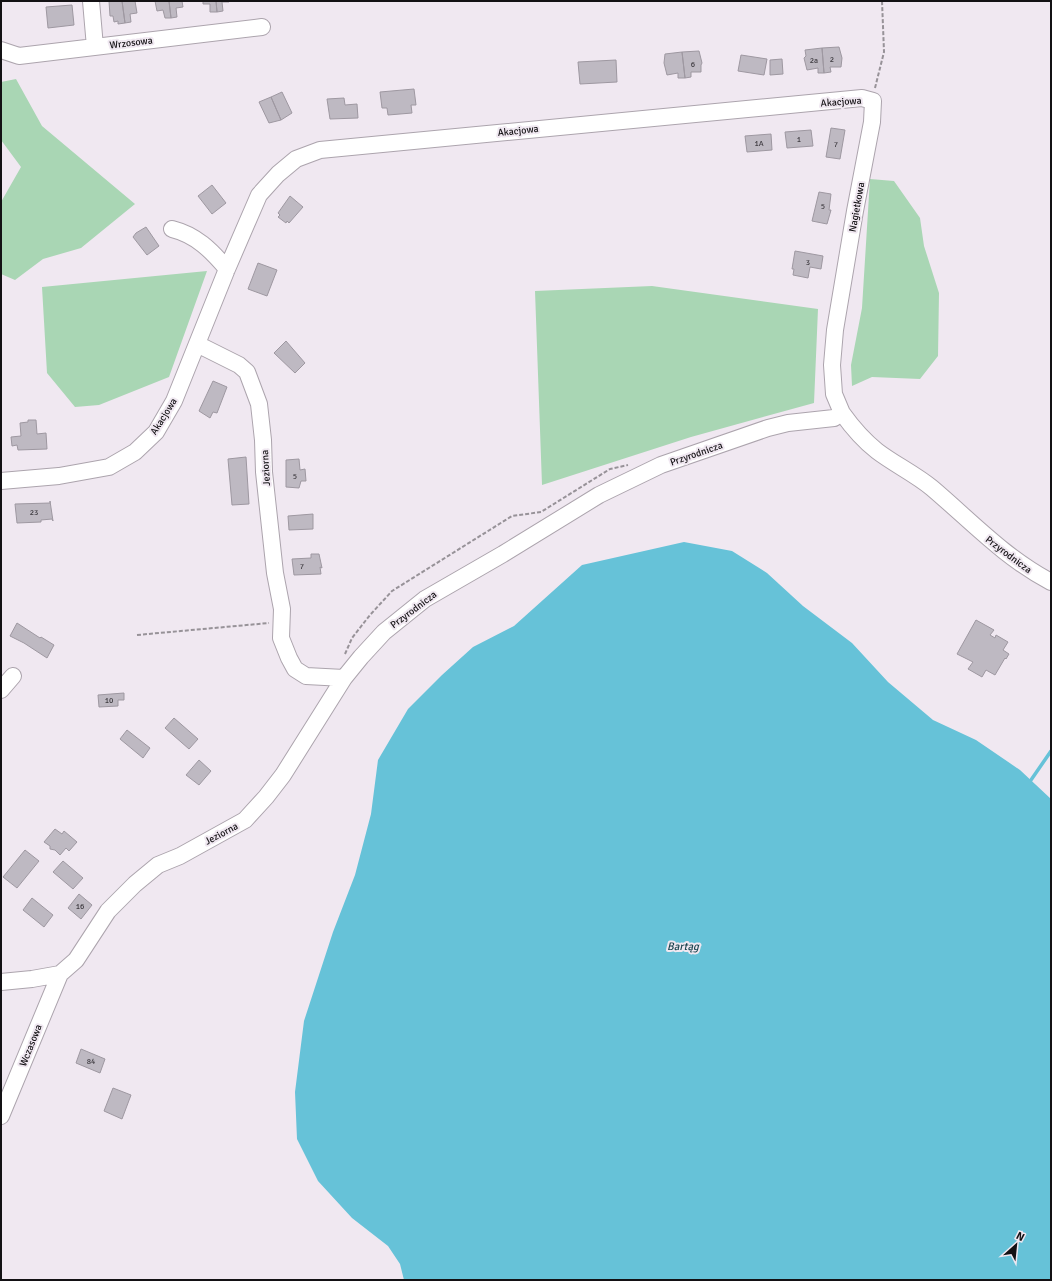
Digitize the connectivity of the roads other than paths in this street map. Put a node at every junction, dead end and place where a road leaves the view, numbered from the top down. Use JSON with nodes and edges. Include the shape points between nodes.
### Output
{"nodes":[{"id":1,"x":91,"y":1,"type":"edge"},
{"id":2,"x":262,"y":27,"type":"dead end"},
{"id":3,"x":95,"y":47,"type":"junction"},
{"id":4,"x":1,"y":50,"type":"edge"},
{"id":5,"x":873,"y":101,"type":"joint"},
{"id":6,"x":172,"y":229,"type":"dead end"},
{"id":7,"x":227,"y":269,"type":"junction"},
{"id":8,"x":197,"y":344,"type":"junction"},
{"id":9,"x":842,"y":413,"type":"junction"},
{"id":10,"x":1,"y":481,"type":"edge"},
{"id":11,"x":1051,"y":582,"type":"edge"},
{"id":12,"x":13,"y":676,"type":"dead end"},
{"id":13,"x":344,"y":678,"type":"junction"},
{"id":14,"x":1,"y":690,"type":"edge"},
{"id":15,"x":60,"y":974,"type":"junction"},
{"id":16,"x":1,"y":982,"type":"edge"},
{"id":17,"x":1,"y":1116,"type":"edge"}],
"edges":[{"from":1,"to":3,"type":"street"},
{"from":2,"to":3,"type":"street","name":"Wrzosowa"},
{"from":3,"to":4,"type":"street","name":"Wrzosowa","via":[[19,56]]},
{"from":5,"to":7,"type":"street","name":"Akacjowa","via":[[862,98],[320,150],[296,159],[259,195]]},
{"from":5,"to":9,"type":"street","name":"Nagietkowa","via":[[872,122],[835,330],[832,365],[834,394]]},
{"from":6,"to":7,"type":"street","via":[[195,238]]},
{"from":7,"to":8,"type":"street","name":"Akacjowa"},
{"from":8,"to":10,"type":"street","name":"Akacjowa","via":[[174,401],[156,432],[134,452],[110,466],[59,476]]},
{"from":8,"to":13,"type":"street","name":"Jeziorna","via":[[239,365],[247,372],[259,404],[275,573],[282,610],[282,638],[295,668],[306,676]]},
{"from":9,"to":11,"type":"street","name":"Przyrodnicza","via":[[852,428],[877,450],[931,487],[1002,551]]},
{"from":9,"to":13,"type":"street","name":"Przyrodnicza","via":[[834,418],[788,423],[722,444],[661,465],[599,495],[425,598],[384,632]]},
{"from":12,"to":14,"type":"street"},
{"from":13,"to":15,"type":"street","name":"Jeziorna","via":[[283,775],[250,814],[233,828],[158,865],[135,884],[108,911],[76,960]]},
{"from":15,"to":16,"type":"street"},
{"from":15,"to":17,"type":"street","name":"Wczasowa"}]}
